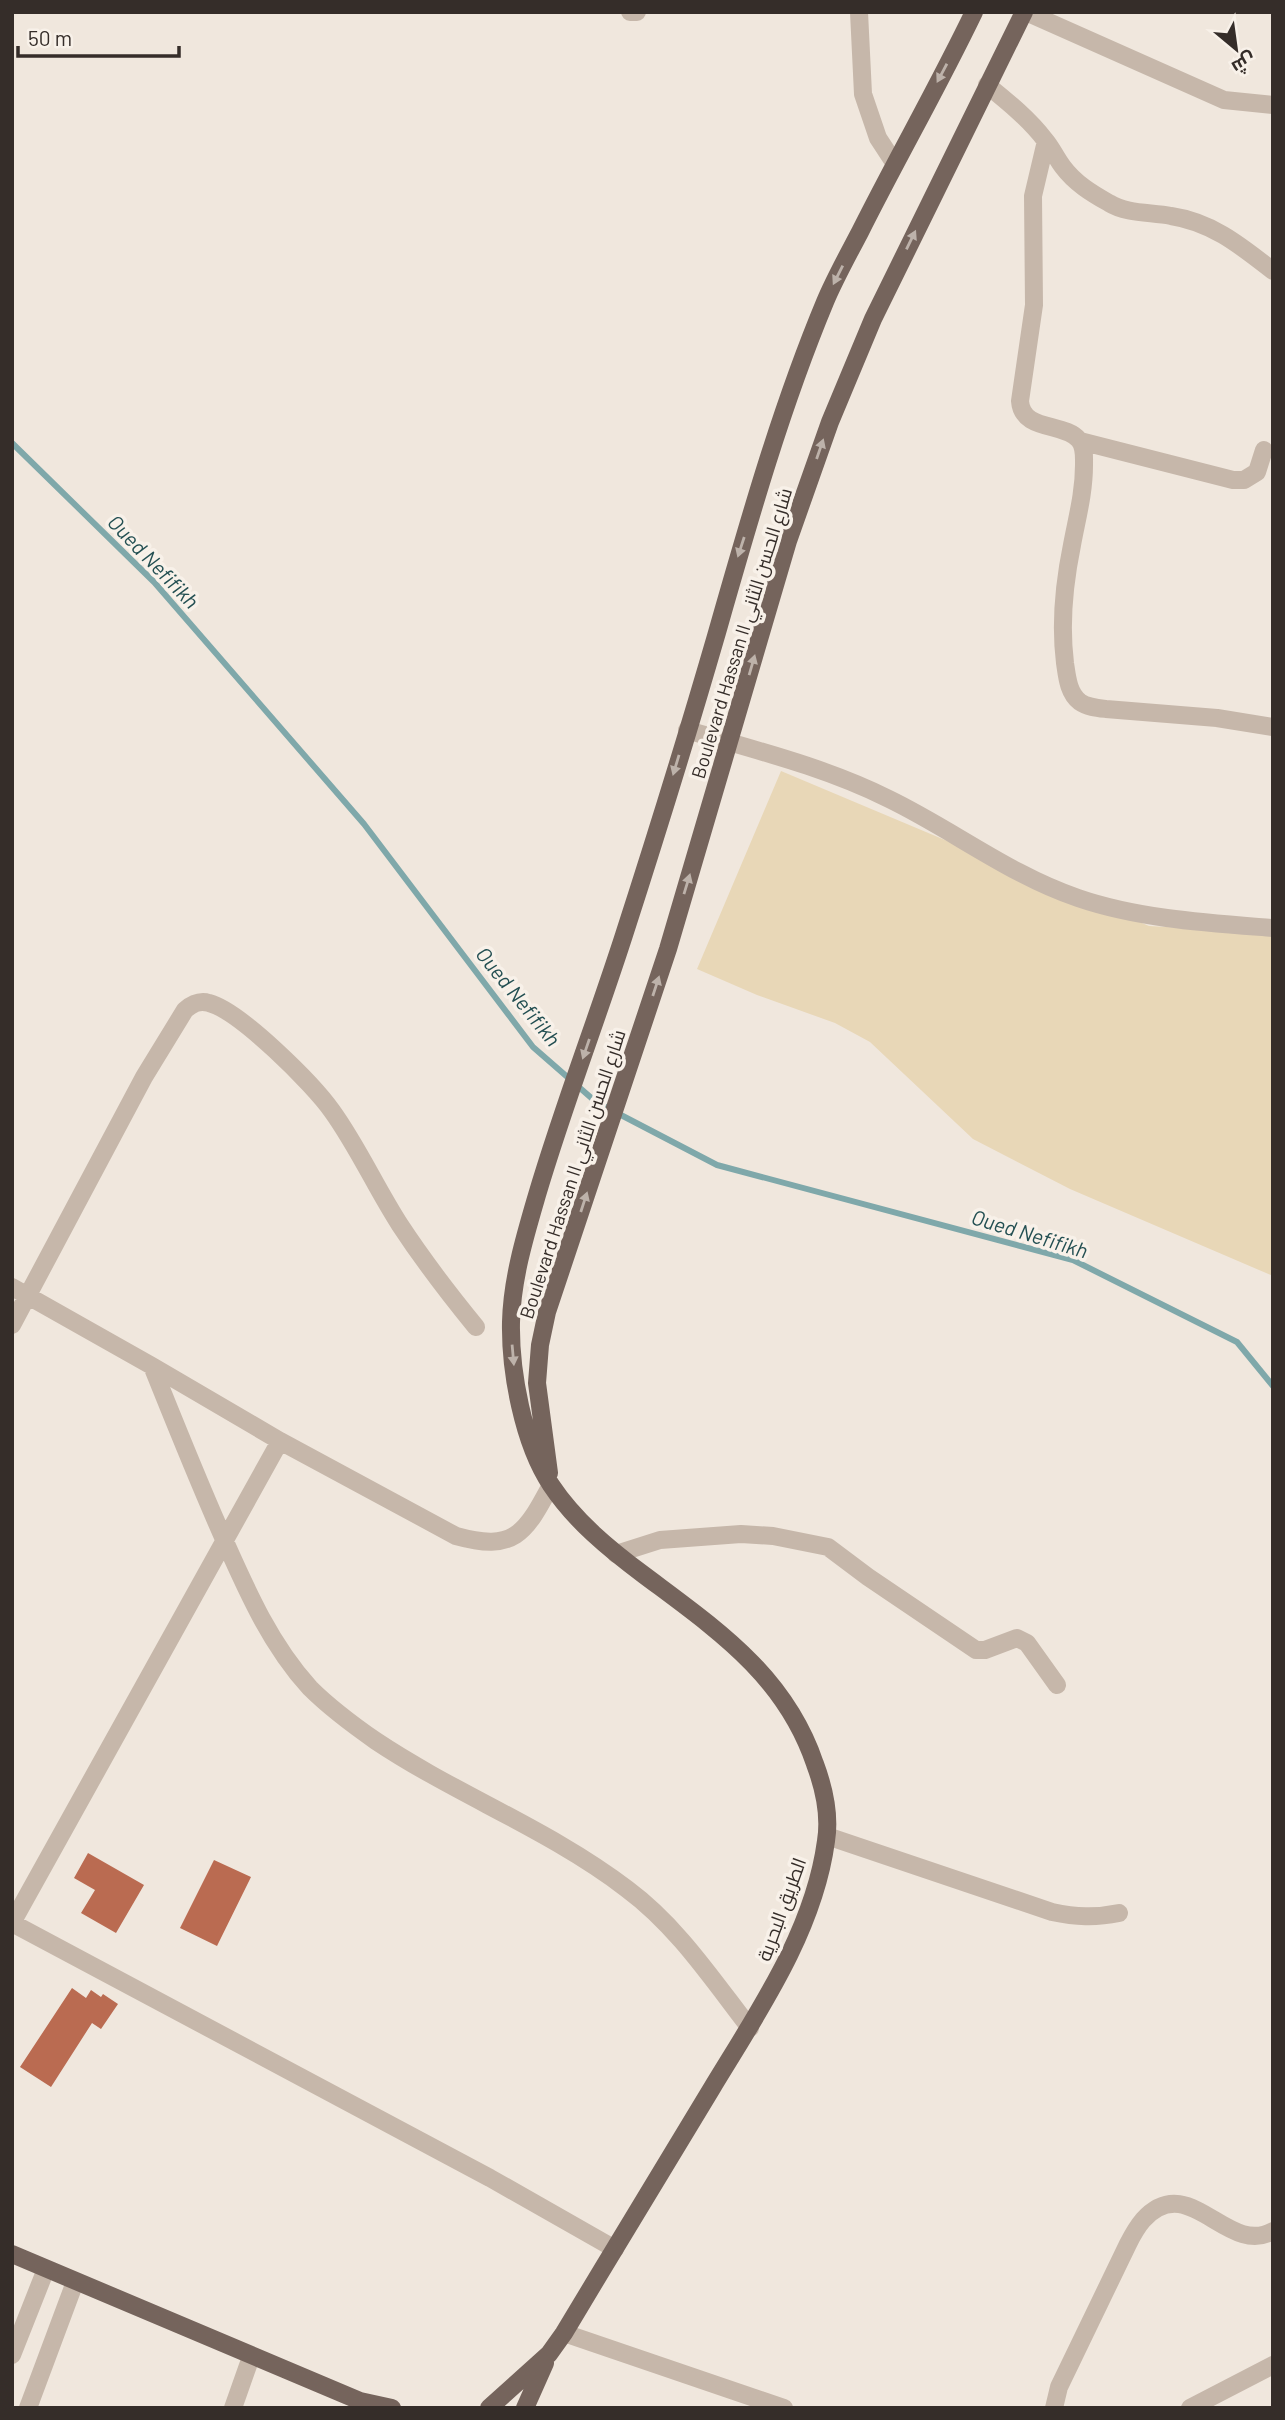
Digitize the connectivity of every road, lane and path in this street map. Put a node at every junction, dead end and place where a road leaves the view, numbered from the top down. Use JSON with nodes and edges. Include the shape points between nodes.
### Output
{"nodes":[{"id":1,"x":630,"y":12,"type":"edge"},
{"id":2,"x":636,"y":12,"type":"edge"},
{"id":3,"x":859,"y":12,"type":"edge"},
{"id":4,"x":974,"y":12,"type":"edge"},
{"id":5,"x":1025,"y":12,"type":"edge"},
{"id":6,"x":987,"y":85,"type":"junction"},
{"id":7,"x":1273,"y":105,"type":"edge"},
{"id":8,"x":1046,"y":141,"type":"junction"},
{"id":9,"x":894,"y":164,"type":"junction"},
{"id":10,"x":1273,"y":271,"type":"edge"},
{"id":11,"x":1080,"y":441,"type":"junction"},
{"id":12,"x":1264,"y":450,"type":"dead end"},
{"id":13,"x":1273,"y":727,"type":"edge"},
{"id":14,"x":687,"y":730,"type":"junction"},
{"id":15,"x":729,"y":742,"type":"junction"},
{"id":16,"x":1273,"y":928,"type":"edge"},
{"id":17,"x":20,"y":1291,"type":"edge"},
{"id":18,"x":12,"y":1325,"type":"edge"},
{"id":19,"x":476,"y":1327,"type":"dead end"},
{"id":20,"x":152,"y":1366,"type":"junction"},
{"id":21,"x":279,"y":1441,"type":"junction"},
{"id":22,"x":551,"y":1485,"type":"junction"},
{"id":23,"x":225,"y":1541,"type":"junction"},
{"id":24,"x":616,"y":1554,"type":"junction"},
{"id":25,"x":1057,"y":1685,"type":"dead end"},
{"id":26,"x":827,"y":1836,"type":"junction"},
{"id":27,"x":1119,"y":1913,"type":"dead end"},
{"id":28,"x":750,"y":2028,"type":"junction"},
{"id":29,"x":1273,"y":2231,"type":"edge"},
{"id":30,"x":615,"y":2249,"type":"junction"},
{"id":31,"x":12,"y":2254,"type":"edge"},
{"id":32,"x":46,"y":2269,"type":"junction"},
{"id":33,"x":75,"y":2281,"type":"junction"},
{"id":34,"x":564,"y":2333,"type":"junction"},
{"id":35,"x":550,"y":2354,"type":"junction"},
{"id":36,"x":12,"y":2355,"type":"edge"},
{"id":37,"x":251,"y":2357,"type":"junction"},
{"id":38,"x":1273,"y":2365,"type":"edge"},
{"id":39,"x":374,"y":2406,"type":"edge"},
{"id":40,"x":27,"y":2408,"type":"edge"},
{"id":41,"x":233,"y":2408,"type":"edge"},
{"id":42,"x":392,"y":2408,"type":"edge"},
{"id":43,"x":489,"y":2408,"type":"edge"},
{"id":44,"x":525,"y":2408,"type":"edge"},
{"id":45,"x":784,"y":2408,"type":"edge"},
{"id":46,"x":1054,"y":2408,"type":"edge"},
{"id":47,"x":1190,"y":2408,"type":"edge"}],
"edges":[{"from":1,"to":2,"type":"street"},
{"from":3,"to":9,"type":"street","via":[[863,94],[878,138]]},
{"from":4,"to":9,"type":"main road","name":"Boulevard Hassan II شارع الحسن الثاني","one_way":true},
{"from":5,"to":6,"type":"main road","name":"Boulevard Hassan II شارع الحسن الثاني"},
{"from":5,"to":7,"type":"street","via":[[1224,100]]},
{"from":6,"to":8,"type":"street"},
{"from":15,"to":6,"type":"main road","name":"Boulevard Hassan II شارع الحسن الثاني","one_way":true,"via":[[788,541],[830,422],[873,319]]},
{"from":8,"to":10,"type":"street","via":[[1063,168],[1104,201],[1140,213],[1201,222]]},
{"from":8,"to":11,"type":"street","via":[[1033,196],[1034,305],[1020,409],[1029,419]]},
{"from":9,"to":14,"type":"main road","name":"Boulevard Hassan II شارع الحسن الثاني","one_way":true,"via":[[828,295],[796,377]]},
{"from":11,"to":12,"type":"street","via":[[1233,480],[1257,472]]},
{"from":11,"to":13,"type":"street","via":[[1084,449],[1083,494],[1062,614],[1072,692],[1079,701],[1105,709]]},
{"from":14,"to":15,"type":"street"},
{"from":14,"to":22,"type":"main road","name":"Boulevard Hassan II شارع الحسن الثاني","one_way":true,"via":[[545,1169],[513,1291],[513,1359],[520,1403],[531,1443]]},
{"from":15,"to":16,"type":"street","via":[[817,769],[887,798],[1014,870],[1078,898],[1172,917]]},
{"from":22,"to":15,"type":"main road","name":"Boulevard Hassan II شارع الحسن الثاني","one_way":true,"via":[[537,1383],[547,1312],[668,949]]},
{"from":17,"to":18,"type":"street"},
{"from":17,"to":19,"type":"street","via":[[156,1056],[185,1010],[200,1002],[221,1009],[258,1036],[330,1109],[401,1227]]},
{"from":17,"to":20,"type":"street"},
{"from":20,"to":21,"type":"street"},
{"from":20,"to":23,"type":"street"},
{"from":21,"to":22,"type":"street","via":[[456,1536],[480,1543],[499,1543],[519,1533]]},
{"from":21,"to":23,"type":"street"},
{"from":22,"to":24,"type":"main road","name":"الطريق البحرية","via":[[578,1519]]},
{"from":23,"to":28,"type":"street","via":[[277,1647],[331,1708],[398,1755],[554,1840],[628,1889],[669,1926]]},
{"from":23,"to":30,"type":"street","via":[[12,1923]]},
{"from":24,"to":25,"type":"street","via":[[660,1541],[741,1534],[828,1547],[976,1650],[1017,1638],[1027,1643]]},
{"from":24,"to":26,"type":"main road","name":"الطريق البحرية","via":[[698,1616],[777,1689],[795,1716],[818,1772]]},
{"from":26,"to":27,"type":"street","via":[[1052,1912],[1082,1918]]},
{"from":26,"to":28,"type":"main road","name":"الطريق البحرية","via":[[806,1914]]},
{"from":28,"to":30,"type":"main road","name":"الطريق البحرية"},
{"from":29,"to":46,"type":"street","via":[[1249,2237],[1188,2206],[1169,2203],[1156,2208],[1128,2244],[1059,2387]]},
{"from":30,"to":34,"type":"main road","name":"الطريق البحرية"},
{"from":31,"to":32,"type":"main road"},
{"from":32,"to":33,"type":"main road"},
{"from":32,"to":36,"type":"street"},
{"from":33,"to":37,"type":"main road"},
{"from":33,"to":40,"type":"street"},
{"from":34,"to":35,"type":"main road","name":"الطريق البحرية"},
{"from":34,"to":45,"type":"street"},
{"from":35,"to":43,"type":"main road"},
{"from":35,"to":44,"type":"main road"},
{"from":37,"to":39,"type":"main road"},
{"from":37,"to":41,"type":"street"},
{"from":38,"to":47,"type":"street"},
{"from":39,"to":42,"type":"main road"}]}
